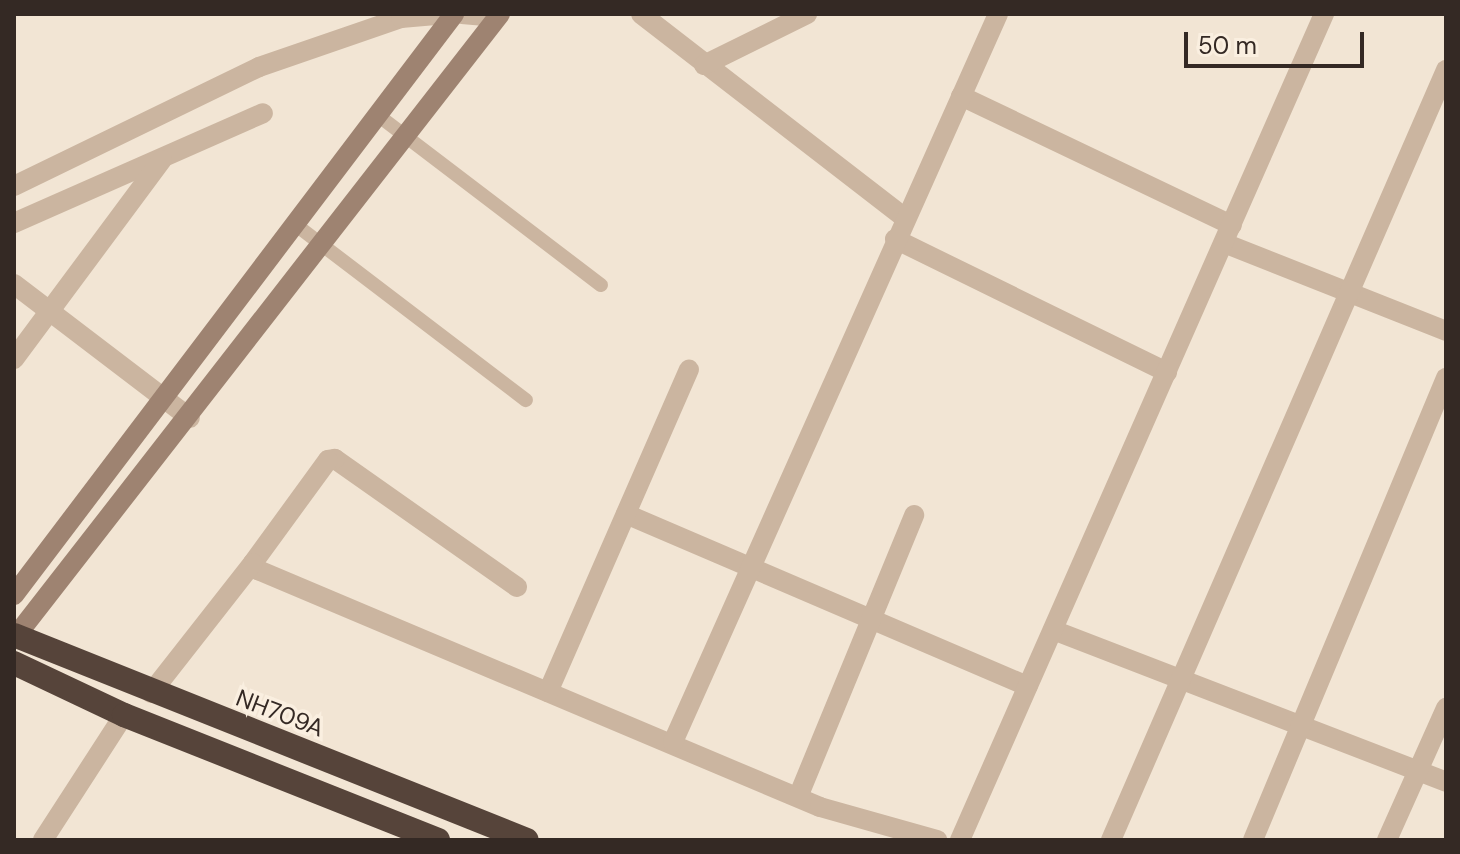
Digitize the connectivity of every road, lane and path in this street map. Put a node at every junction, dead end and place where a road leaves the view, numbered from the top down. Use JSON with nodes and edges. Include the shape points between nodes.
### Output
{"nodes":[{"id":1,"x":447,"y":14,"type":"edge"},
{"id":2,"x":454,"y":14,"type":"edge"},
{"id":3,"x":462,"y":14,"type":"edge"},
{"id":4,"x":641,"y":14,"type":"edge"},
{"id":5,"x":807,"y":14,"type":"edge"},
{"id":6,"x":998,"y":14,"type":"edge"},
{"id":7,"x":1324,"y":14,"type":"edge"},
{"id":8,"x":400,"y":16,"type":"edge"},
{"id":9,"x":499,"y":16,"type":"edge"},
{"id":10,"x":704,"y":65,"type":"junction"},
{"id":11,"x":1446,"y":70,"type":"edge"},
{"id":12,"x":961,"y":96,"type":"junction"},
{"id":13,"x":263,"y":113,"type":"dead end"},
{"id":14,"x":379,"y":116,"type":"junction"},
{"id":15,"x":407,"y":136,"type":"junction"},
{"id":16,"x":165,"y":156,"type":"junction"},
{"id":17,"x":14,"y":186,"type":"edge"},
{"id":18,"x":905,"y":218,"type":"junction"},
{"id":19,"x":14,"y":223,"type":"edge"},
{"id":20,"x":296,"y":225,"type":"junction"},
{"id":21,"x":1228,"y":234,"type":"junction"},
{"id":22,"x":895,"y":239,"type":"junction"},
{"id":23,"x":322,"y":246,"type":"junction"},
{"id":24,"x":14,"y":284,"type":"edge"},
{"id":25,"x":601,"y":285,"type":"dead end"},
{"id":26,"x":1351,"y":293,"type":"junction"},
{"id":27,"x":49,"y":313,"type":"junction"},
{"id":28,"x":1446,"y":331,"type":"edge"},
{"id":29,"x":14,"y":359,"type":"edge"},
{"id":30,"x":689,"y":370,"type":"dead end"},
{"id":31,"x":1167,"y":372,"type":"junction"},
{"id":32,"x":1446,"y":378,"type":"edge"},
{"id":33,"x":163,"y":397,"type":"junction"},
{"id":34,"x":526,"y":400,"type":"dead end"},
{"id":35,"x":190,"y":418,"type":"junction"},
{"id":36,"x":626,"y":514,"type":"junction"},
{"id":37,"x":914,"y":515,"type":"dead end"},
{"id":38,"x":253,"y":563,"type":"junction"},
{"id":39,"x":748,"y":567,"type":"junction"},
{"id":40,"x":517,"y":587,"type":"dead end"},
{"id":41,"x":14,"y":595,"type":"edge"},
{"id":42,"x":872,"y":620,"type":"junction"},
{"id":43,"x":1053,"y":630,"type":"junction"},
{"id":44,"x":15,"y":637,"type":"edge"},
{"id":45,"x":14,"y":663,"type":"edge"},
{"id":46,"x":1179,"y":679,"type":"junction"},
{"id":47,"x":1028,"y":686,"type":"junction"},
{"id":48,"x":548,"y":692,"type":"junction"},
{"id":49,"x":151,"y":693,"type":"junction"},
{"id":50,"x":1446,"y":708,"type":"edge"},
{"id":51,"x":124,"y":715,"type":"junction"},
{"id":52,"x":1303,"y":726,"type":"junction"},
{"id":53,"x":673,"y":742,"type":"junction"},
{"id":54,"x":1420,"y":770,"type":"junction"},
{"id":55,"x":1446,"y":782,"type":"edge"},
{"id":56,"x":798,"y":797,"type":"junction"},
{"id":57,"x":49,"y":838,"type":"edge"},
{"id":58,"x":432,"y":839,"type":"edge"},
{"id":59,"x":527,"y":840,"type":"edge"},
{"id":60,"x":937,"y":840,"type":"edge"},
{"id":61,"x":960,"y":840,"type":"edge"},
{"id":62,"x":1111,"y":840,"type":"edge"},
{"id":63,"x":1253,"y":840,"type":"edge"},
{"id":64,"x":1387,"y":840,"type":"edge"}],
"edges":[{"from":1,"to":8,"type":"street"},
{"from":2,"to":14,"type":"main road"},
{"from":3,"to":9,"type":"street"},
{"from":4,"to":10,"type":"street"},
{"from":5,"to":10,"type":"street"},
{"from":6,"to":12,"type":"street"},
{"from":7,"to":21,"type":"street"},
{"from":8,"to":17,"type":"street","via":[[259,67]]},
{"from":9,"to":15,"type":"main road"},
{"from":10,"to":18,"type":"street"},
{"from":11,"to":26,"type":"street"},
{"from":12,"to":18,"type":"street"},
{"from":12,"to":21,"type":"street"},
{"from":13,"to":16,"type":"street"},
{"from":14,"to":15,"type":"lane"},
{"from":14,"to":20,"type":"main road"},
{"from":15,"to":23,"type":"main road"},
{"from":15,"to":25,"type":"lane"},
{"from":16,"to":19,"type":"street"},
{"from":16,"to":27,"type":"street"},
{"from":18,"to":22,"type":"street"},
{"from":20,"to":23,"type":"lane"},
{"from":20,"to":33,"type":"main road"},
{"from":21,"to":26,"type":"street"},
{"from":21,"to":31,"type":"street"},
{"from":22,"to":31,"type":"street"},
{"from":22,"to":39,"type":"street"},
{"from":23,"to":34,"type":"lane"},
{"from":23,"to":35,"type":"main road"},
{"from":24,"to":27,"type":"street"},
{"from":26,"to":28,"type":"street"},
{"from":26,"to":46,"type":"street"},
{"from":27,"to":29,"type":"street"},
{"from":27,"to":33,"type":"street"},
{"from":30,"to":36,"type":"street"},
{"from":31,"to":43,"type":"street"},
{"from":32,"to":52,"type":"street"},
{"from":33,"to":35,"type":"street"},
{"from":33,"to":41,"type":"main road"},
{"from":35,"to":44,"type":"main road"},
{"from":36,"to":39,"type":"street"},
{"from":36,"to":48,"type":"street"},
{"from":37,"to":42,"type":"street"},
{"from":38,"to":40,"type":"street","via":[[328,460],[335,459]]},
{"from":38,"to":48,"type":"street","via":[[258,570]]},
{"from":38,"to":49,"type":"street"},
{"from":39,"to":42,"type":"street"},
{"from":39,"to":53,"type":"street"},
{"from":42,"to":47,"type":"street"},
{"from":42,"to":56,"type":"street"},
{"from":43,"to":46,"type":"street"},
{"from":43,"to":47,"type":"street"},
{"from":44,"to":49,"type":"highway","name":"NH709A"},
{"from":45,"to":51,"type":"highway"},
{"from":46,"to":52,"type":"street"},
{"from":46,"to":62,"type":"street"},
{"from":47,"to":61,"type":"street"},
{"from":48,"to":53,"type":"street"},
{"from":49,"to":59,"type":"highway","name":"NH709A"},
{"from":50,"to":54,"type":"street"},
{"from":51,"to":57,"type":"street"},
{"from":51,"to":58,"type":"highway"},
{"from":52,"to":54,"type":"street"},
{"from":52,"to":63,"type":"street"},
{"from":53,"to":56,"type":"street"},
{"from":54,"to":55,"type":"street"},
{"from":54,"to":64,"type":"street"},
{"from":56,"to":60,"type":"street"}]}
